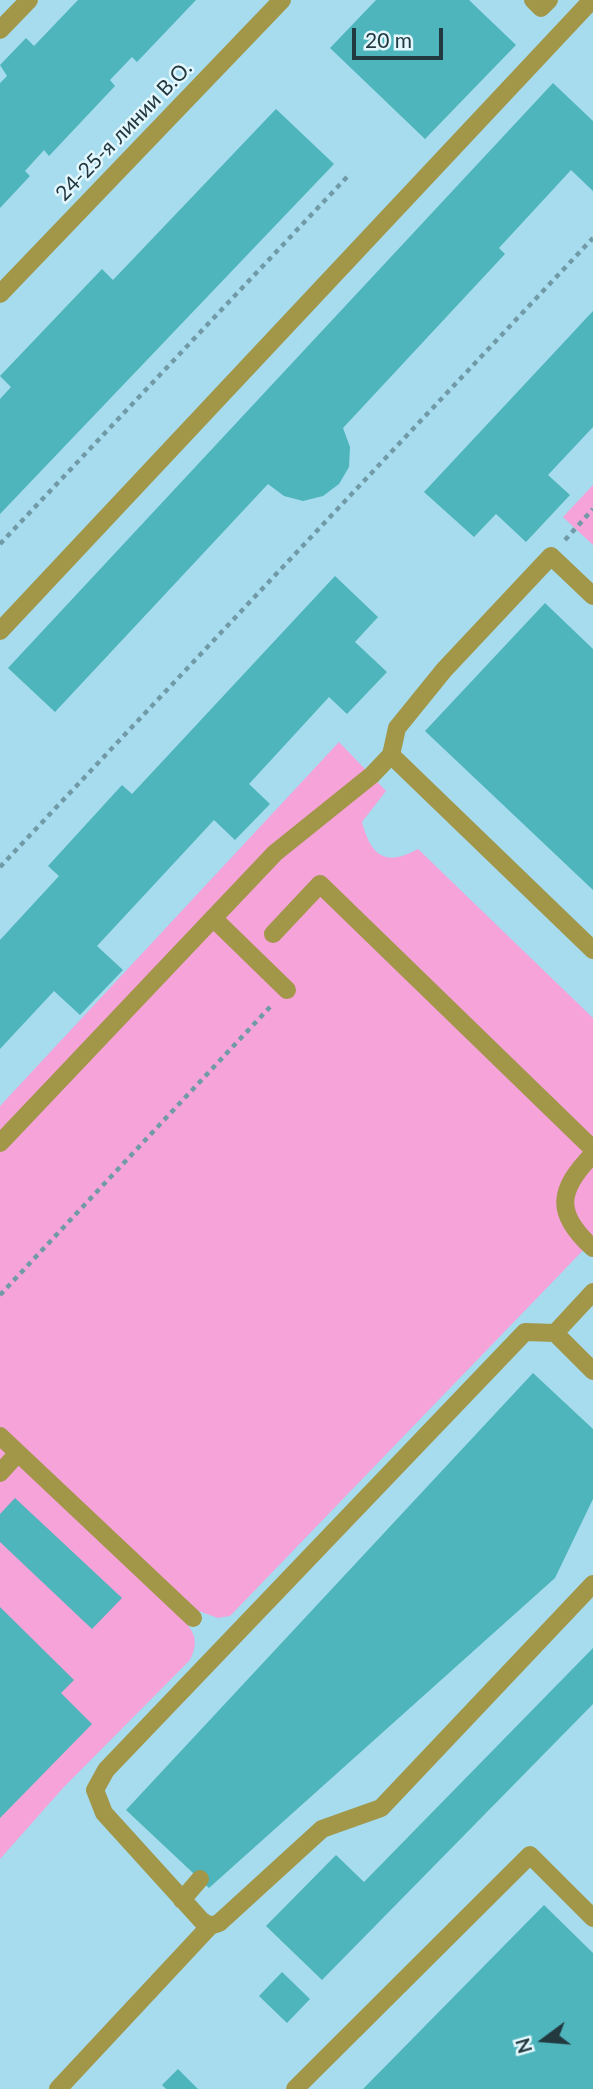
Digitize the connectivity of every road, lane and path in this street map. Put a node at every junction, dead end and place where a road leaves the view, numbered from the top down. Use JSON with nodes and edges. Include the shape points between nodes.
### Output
{"nodes":[{"id":1,"x":29,"y":0,"type":"edge"},
{"id":2,"x":282,"y":0,"type":"edge"},
{"id":3,"x":533,"y":0,"type":"edge"},
{"id":4,"x":549,"y":0,"type":"edge"},
{"id":5,"x":592,"y":0,"type":"edge"},
{"id":6,"x":0,"y":30,"type":"edge"},
{"id":7,"x":347,"y":177,"type":"dead end"},
{"id":8,"x":593,"y":238,"type":"edge"},
{"id":9,"x":0,"y":294,"type":"edge"},
{"id":10,"x":593,"y":509,"type":"edge"},
{"id":11,"x":0,"y":544,"type":"edge"},
{"id":12,"x":551,"y":556,"type":"junction"},
{"id":13,"x":593,"y":596,"type":"edge"},
{"id":14,"x":0,"y":631,"type":"edge"},
{"id":15,"x":391,"y":755,"type":"junction"},
{"id":16,"x":0,"y":867,"type":"edge"},
{"id":17,"x":213,"y":918,"type":"junction"},
{"id":18,"x":274,"y":934,"type":"dead end"},
{"id":19,"x":593,"y":950,"type":"edge"},
{"id":20,"x":287,"y":989,"type":"joint"},
{"id":21,"x":0,"y":1143,"type":"edge"},
{"id":22,"x":593,"y":1151,"type":"edge"},
{"id":23,"x":593,"y":1248,"type":"edge"},
{"id":24,"x":593,"y":1292,"type":"edge"},
{"id":25,"x":0,"y":1295,"type":"edge"},
{"id":26,"x":555,"y":1333,"type":"junction"},
{"id":27,"x":593,"y":1371,"type":"edge"},
{"id":28,"x":0,"y":1436,"type":"edge"},
{"id":29,"x":18,"y":1453,"type":"junction"},
{"id":30,"x":0,"y":1473,"type":"edge"},
{"id":31,"x":593,"y":1584,"type":"edge"},
{"id":32,"x":193,"y":1618,"type":"dead end"},
{"id":33,"x":200,"y":1879,"type":"dead end"},
{"id":34,"x":182,"y":1900,"type":"junction"},
{"id":35,"x":593,"y":1918,"type":"edge"},
{"id":36,"x":210,"y":1926,"type":"junction"},
{"id":37,"x":58,"y":2089,"type":"edge"},
{"id":38,"x":295,"y":2089,"type":"edge"}],
"edges":[{"from":1,"to":6,"type":"street"},
{"from":2,"to":9,"type":"street","name":"24-25-я линии В.О."},
{"from":3,"to":4,"type":"street","via":[[541,8]]},
{"from":5,"to":14,"type":"street"},
{"from":7,"to":11,"type":"path"},
{"from":8,"to":16,"type":"path"},
{"from":10,"to":12,"type":"path"},
{"from":12,"to":13,"type":"street"},
{"from":12,"to":15,"type":"street","via":[[444,670],[397,728]]},
{"from":15,"to":17,"type":"street","via":[[275,853]]},
{"from":15,"to":19,"type":"street"},
{"from":17,"to":20,"type":"street"},
{"from":17,"to":21,"type":"street"},
{"from":18,"to":22,"type":"street","via":[[320,884]]},
{"from":20,"to":25,"type":"path"},
{"from":22,"to":23,"type":"street","via":[[565,1193],[565,1214]]},
{"from":24,"to":26,"type":"street"},
{"from":26,"to":27,"type":"street"},
{"from":26,"to":34,"type":"street","via":[[525,1332],[106,1770],[95,1790],[104,1813]]},
{"from":28,"to":29,"type":"street"},
{"from":29,"to":30,"type":"street"},
{"from":29,"to":32,"type":"street"},
{"from":31,"to":36,"type":"street","via":[[381,1808],[322,1829],[219,1923]]},
{"from":33,"to":34,"type":"street"},
{"from":34,"to":36,"type":"street"},
{"from":35,"to":38,"type":"street","via":[[530,1854]]},
{"from":36,"to":37,"type":"street"}]}
